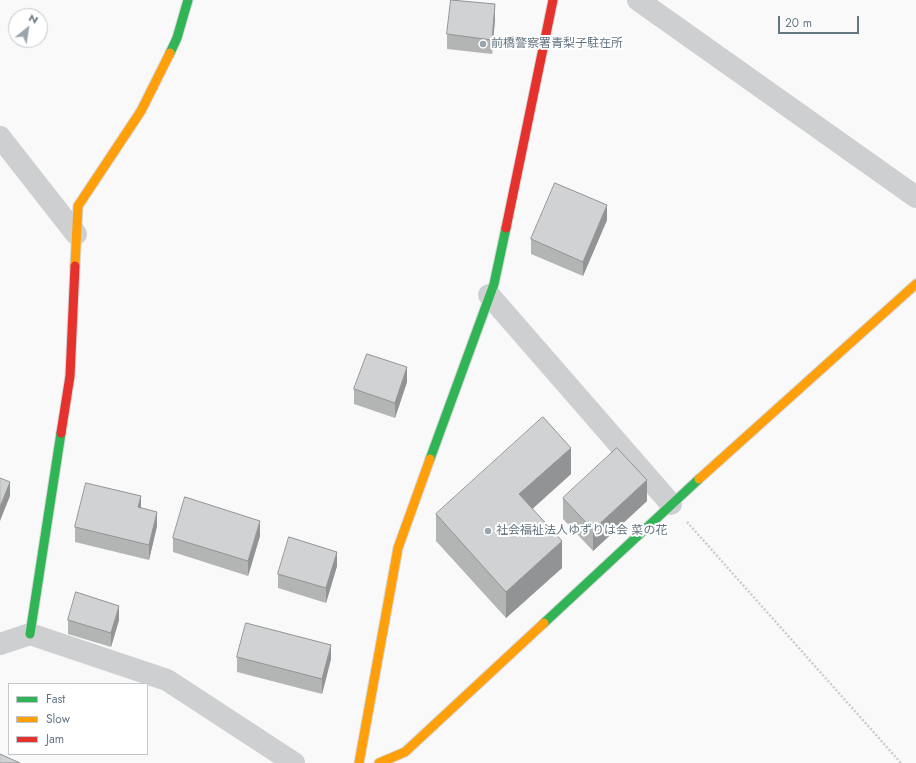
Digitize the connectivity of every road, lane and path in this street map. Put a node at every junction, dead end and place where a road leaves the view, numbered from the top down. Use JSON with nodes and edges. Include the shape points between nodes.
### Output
{"nodes":[{"id":1,"x":188,"y":0,"type":"edge"},
{"id":2,"x":554,"y":0,"type":"edge"},
{"id":3,"x":638,"y":0,"type":"edge"},
{"id":4,"x":0,"y":137,"type":"edge"},
{"id":5,"x":916,"y":197,"type":"edge"},
{"id":6,"x":76,"y":234,"type":"junction"},
{"id":7,"x":916,"y":284,"type":"edge"},
{"id":8,"x":489,"y":296,"type":"junction"},
{"id":9,"x":671,"y":504,"type":"junction"},
{"id":10,"x":30,"y":634,"type":"junction"},
{"id":11,"x":0,"y":644,"type":"edge"},
{"id":12,"x":294,"y":763,"type":"edge"},
{"id":13,"x":358,"y":763,"type":"edge"},
{"id":14,"x":379,"y":763,"type":"edge"},
{"id":15,"x":901,"y":763,"type":"edge"}],
"edges":[{"from":1,"to":6,"type":"street","via":[[177,38],[141,111],[78,206]]},
{"from":2,"to":8,"type":"street","via":[[494,284]]},
{"from":3,"to":5,"type":"street"},
{"from":4,"to":6,"type":"street"},
{"from":6,"to":10,"type":"street","via":[[70,376]]},
{"from":7,"to":9,"type":"street"},
{"from":8,"to":9,"type":"street"},
{"from":8,"to":13,"type":"street","via":[[398,548]]},
{"from":9,"to":14,"type":"street","via":[[405,752]]},
{"from":9,"to":15,"type":"path"},
{"from":10,"to":11,"type":"street"},
{"from":10,"to":12,"type":"street","via":[[168,680]]}]}
